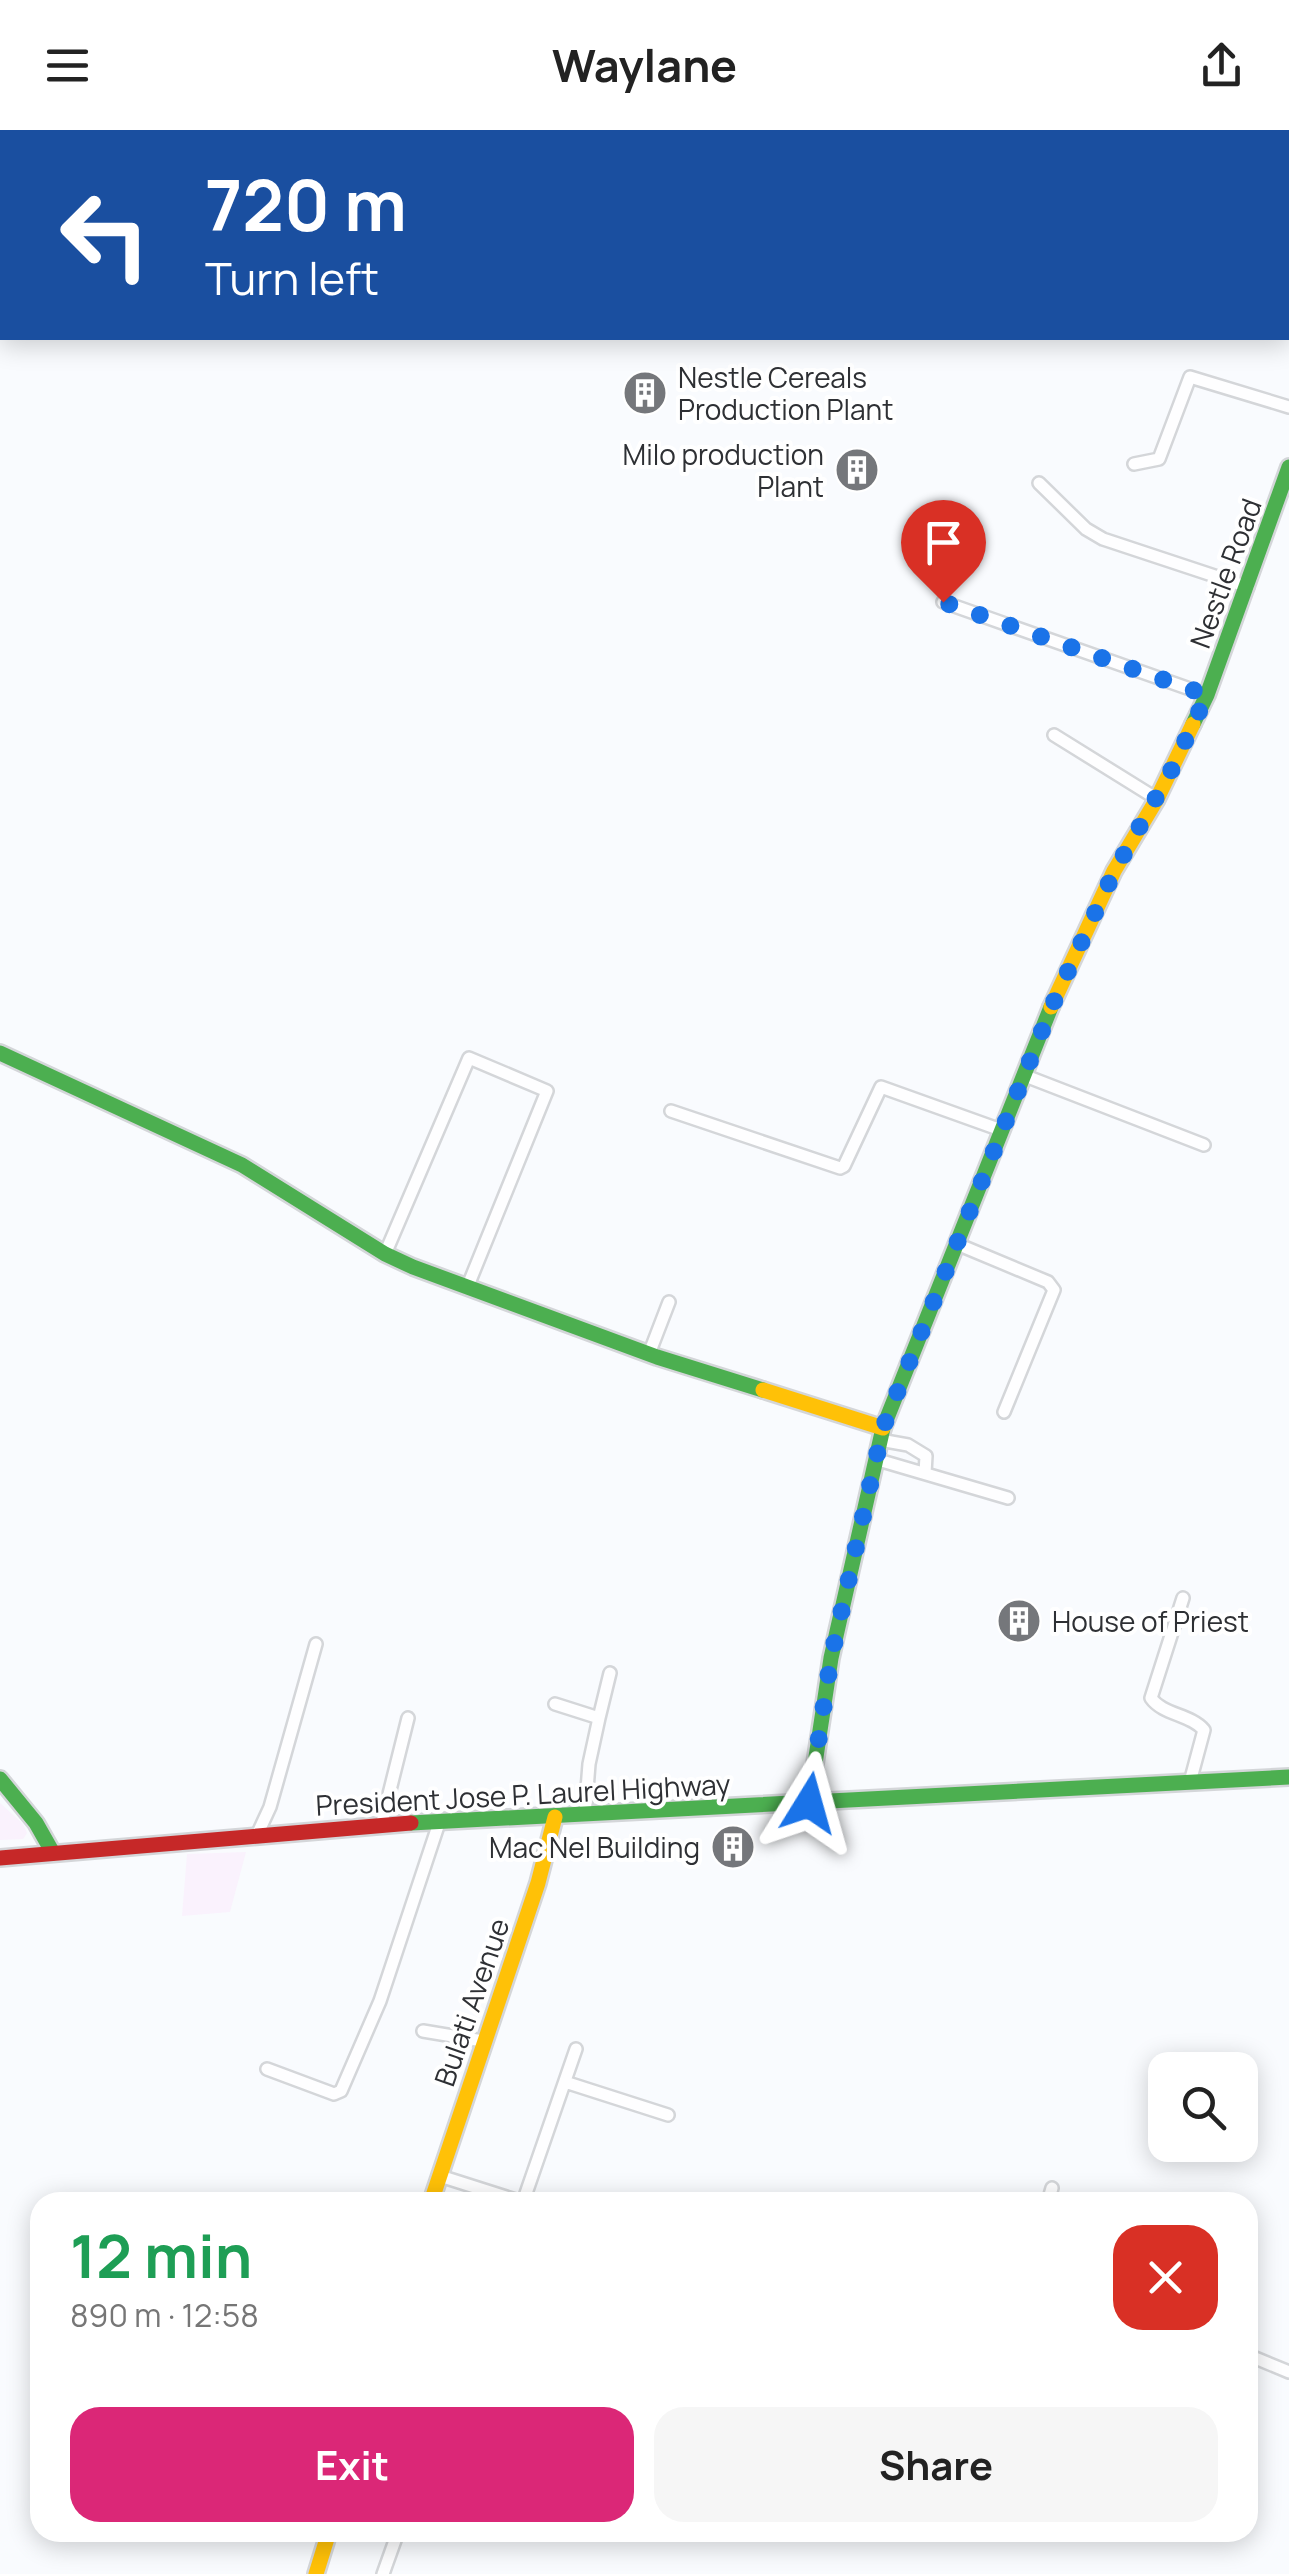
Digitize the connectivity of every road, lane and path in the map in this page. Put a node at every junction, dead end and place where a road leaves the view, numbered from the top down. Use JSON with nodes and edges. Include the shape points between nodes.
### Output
{"nodes":[{"id":1,"x":1289,"y":407,"type":"edge"},
{"id":2,"x":1134,"y":464,"type":"dead end"},
{"id":3,"x":1289,"y":467,"type":"edge"},
{"id":4,"x":1038,"y":483,"type":"dead end"},
{"id":5,"x":1248,"y":587,"type":"junction"},
{"id":6,"x":943,"y":602,"type":"dead end"},
{"id":7,"x":1207,"y":695,"type":"junction"},
{"id":8,"x":1054,"y":735,"type":"dead end"},
{"id":9,"x":1156,"y":799,"type":"junction"},
{"id":10,"x":0,"y":1053,"type":"edge"},
{"id":11,"x":1023,"y":1074,"type":"junction"},
{"id":12,"x":671,"y":1110,"type":"dead end"},
{"id":13,"x":1000,"y":1130,"type":"junction"},
{"id":14,"x":1204,"y":1145,"type":"dead end"},
{"id":15,"x":958,"y":1244,"type":"junction"},
{"id":16,"x":385,"y":1254,"type":"junction"},
{"id":17,"x":467,"y":1288,"type":"junction"},
{"id":18,"x":670,"y":1302,"type":"dead end"},
{"id":19,"x":649,"y":1354,"type":"junction"},
{"id":20,"x":1004,"y":1412,"type":"dead end"},
{"id":21,"x":882,"y":1434,"type":"junction"},
{"id":22,"x":875,"y":1458,"type":"junction"},
{"id":23,"x":925,"y":1473,"type":"junction"},
{"id":24,"x":1008,"y":1498,"type":"dead end"},
{"id":25,"x":1183,"y":1598,"type":"dead end"},
{"id":26,"x":316,"y":1644,"type":"dead end"},
{"id":27,"x":610,"y":1673,"type":"dead end"},
{"id":28,"x":554,"y":1704,"type":"dead end"},
{"id":29,"x":408,"y":1718,"type":"dead end"},
{"id":30,"x":599,"y":1718,"type":"junction"},
{"id":31,"x":1289,"y":1777,"type":"edge"},
{"id":32,"x":0,"y":1780,"type":"edge"},
{"id":33,"x":1190,"y":1782,"type":"junction"},
{"id":34,"x":809,"y":1803,"type":"junction"},
{"id":35,"x":585,"y":1815,"type":"junction"},
{"id":36,"x":555,"y":1817,"type":"junction"},
{"id":37,"x":439,"y":1823,"type":"junction"},
{"id":38,"x":381,"y":1826,"type":"junction"},
{"id":39,"x":258,"y":1833,"type":"junction"},
{"id":40,"x":53,"y":1853,"type":"junction"},
{"id":41,"x":0,"y":1858,"type":"edge"},
{"id":42,"x":423,"y":2032,"type":"dead end"},
{"id":43,"x":483,"y":2041,"type":"junction"},
{"id":44,"x":576,"y":2050,"type":"dead end"},
{"id":45,"x":267,"y":2069,"type":"dead end"},
{"id":46,"x":565,"y":2082,"type":"junction"},
{"id":47,"x":668,"y":2115,"type":"dead end"},
{"id":48,"x":440,"y":2176,"type":"junction"},
{"id":49,"x":1052,"y":2188,"type":"dead end"},
{"id":50,"x":434,"y":2192,"type":"edge"},
{"id":51,"x":491,"y":2192,"type":"edge"},
{"id":52,"x":526,"y":2192,"type":"edge"},
{"id":53,"x":1051,"y":2192,"type":"edge"},
{"id":54,"x":1258,"y":2359,"type":"edge"},
{"id":55,"x":1289,"y":2372,"type":"edge"},
{"id":56,"x":327,"y":2542,"type":"edge"},
{"id":57,"x":394,"y":2542,"type":"edge"},
{"id":58,"x":316,"y":2574,"type":"edge"},
{"id":59,"x":383,"y":2574,"type":"edge"}],
"edges":[{"from":1,"to":2,"type":"street","via":[[1190,376],[1159,459]]},
{"from":3,"to":5,"type":"main road","name":"Nestle Road"},
{"from":4,"to":5,"type":"street","via":[[1103,540]]},
{"from":5,"to":7,"type":"main road","name":"Nestle Road"},
{"from":6,"to":7,"type":"street"},
{"from":7,"to":9,"type":"main road","name":"Nestle Road"},
{"from":8,"to":9,"type":"street"},
{"from":9,"to":11,"type":"main road","name":"Nestle Road","via":[[1114,872]]},
{"from":10,"to":16,"type":"main road","via":[[242,1165]]},
{"from":11,"to":13,"type":"main road","name":"Nestle Road"},
{"from":11,"to":14,"type":"street"},
{"from":12,"to":13,"type":"street","via":[[840,1168],[881,1087]]},
{"from":13,"to":15,"type":"main road","name":"Nestle Road"},
{"from":15,"to":20,"type":"street","via":[[1054,1290]]},
{"from":15,"to":21,"type":"main road","name":"Nestle Road"},
{"from":16,"to":17,"type":"main road"},
{"from":16,"to":17,"type":"street","via":[[469,1058],[485,1064],[547,1091]]},
{"from":17,"to":19,"type":"main road"},
{"from":18,"to":19,"type":"street"},
{"from":19,"to":21,"type":"main road"},
{"from":21,"to":22,"type":"main road","name":"Nestle Road"},
{"from":21,"to":23,"type":"street","via":[[918,1448],[926,1456]]},
{"from":22,"to":23,"type":"street"},
{"from":22,"to":34,"type":"main road","name":"Nestle Road","via":[[831,1658]]},
{"from":23,"to":24,"type":"street"},
{"from":25,"to":33,"type":"street","via":[[1151,1698],[1204,1730]]},
{"from":26,"to":39,"type":"street"},
{"from":27,"to":30,"type":"street"},
{"from":28,"to":30,"type":"street"},
{"from":29,"to":38,"type":"street"},
{"from":30,"to":35,"type":"street"},
{"from":31,"to":33,"type":"main road","name":"President Jose P. Laurel Highway"},
{"from":32,"to":40,"type":"main road"},
{"from":33,"to":34,"type":"main road","name":"President Jose P. Laurel Highway"},
{"from":34,"to":35,"type":"main road","name":"President Jose P. Laurel Highway"},
{"from":35,"to":36,"type":"main road","name":"President Jose P. Laurel Highway"},
{"from":36,"to":37,"type":"main road","name":"President Jose P. Laurel Highway"},
{"from":36,"to":43,"type":"main road","name":"Bulati Avenue"},
{"from":37,"to":38,"type":"main road","name":"President Jose P. Laurel Highway"},
{"from":37,"to":45,"type":"street","via":[[380,2001],[341,2091]]},
{"from":38,"to":39,"type":"main road","name":"President Jose P. Laurel Highway"},
{"from":39,"to":40,"type":"main road","name":"President Jose P. Laurel Highway"},
{"from":40,"to":41,"type":"main road","name":"President Jose P. Laurel Highway"},
{"from":42,"to":43,"type":"street"},
{"from":43,"to":48,"type":"main road","name":"Bulati Avenue"},
{"from":44,"to":46,"type":"street"},
{"from":46,"to":47,"type":"street"},
{"from":46,"to":52,"type":"street"},
{"from":48,"to":50,"type":"main road","name":"Bulati Avenue"},
{"from":48,"to":51,"type":"street"},
{"from":49,"to":53,"type":"street"},
{"from":54,"to":55,"type":"street"},
{"from":56,"to":58,"type":"main road"},
{"from":57,"to":59,"type":"street"}]}
